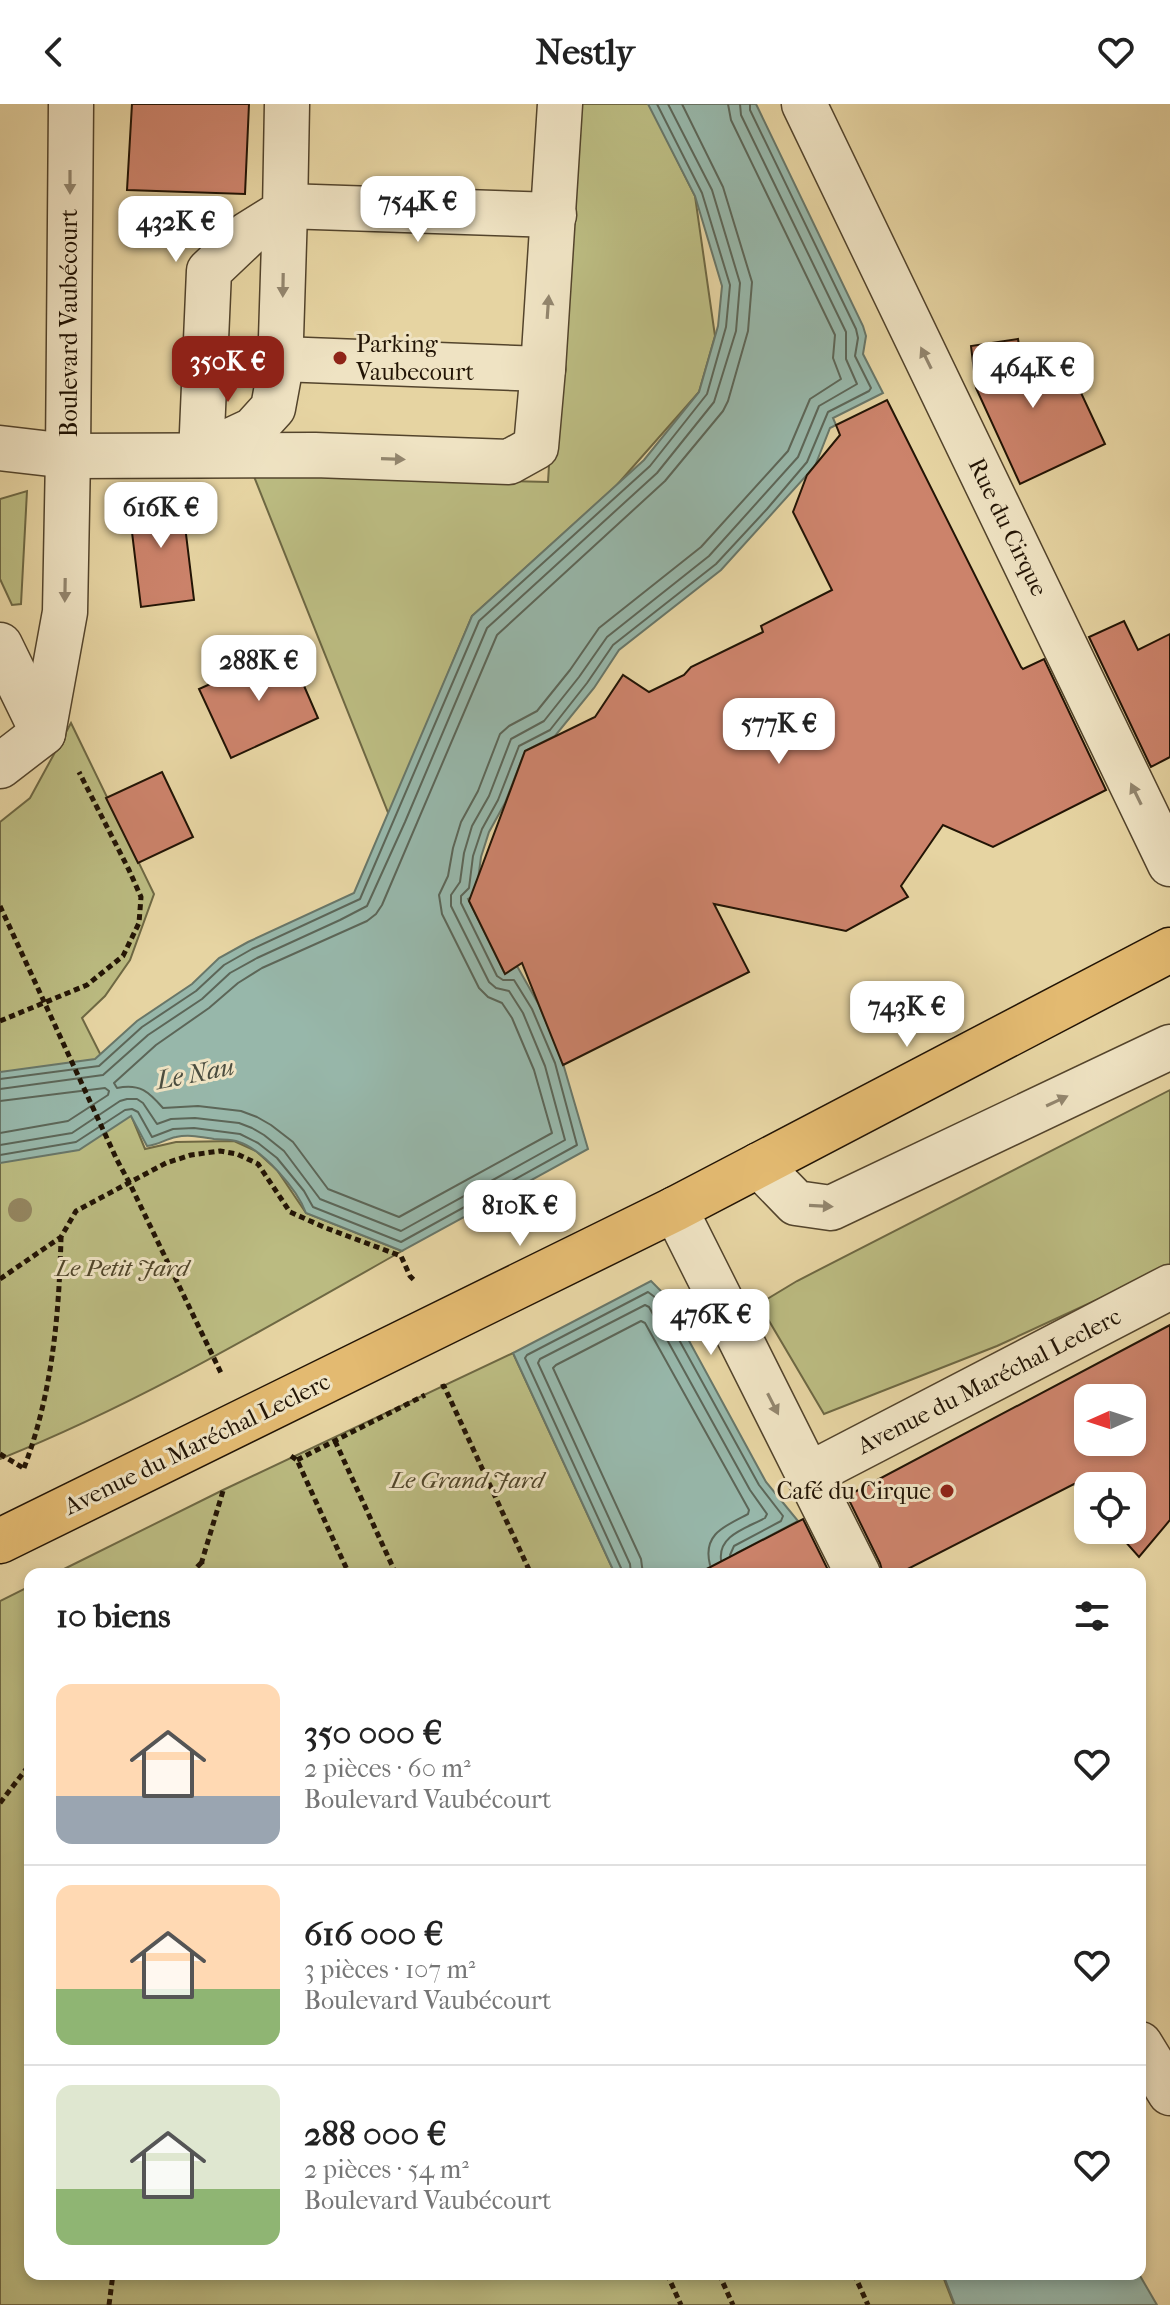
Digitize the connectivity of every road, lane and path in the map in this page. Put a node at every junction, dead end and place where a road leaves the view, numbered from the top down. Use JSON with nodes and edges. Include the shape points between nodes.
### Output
{"nodes":[{"id":1,"x":71,"y":104,"type":"edge"},
{"id":2,"x":287,"y":104,"type":"edge"},
{"id":3,"x":560,"y":104,"type":"edge"},
{"id":4,"x":804,"y":104,"type":"edge"},
{"id":5,"x":285,"y":209,"type":"junction"},
{"id":6,"x":554,"y":215,"type":"junction"},
{"id":7,"x":281,"y":365,"type":"junction"},
{"id":8,"x":543,"y":369,"type":"junction"},
{"id":9,"x":0,"y":448,"type":"edge"},
{"id":10,"x":201,"y":455,"type":"junction"},
{"id":11,"x":315,"y":455,"type":"junction"},
{"id":12,"x":68,"y":456,"type":"junction"},
{"id":13,"x":0,"y":469,"type":"edge"},
{"id":14,"x":0,"y":645,"type":"edge"},
{"id":15,"x":43,"y":733,"type":"junction"},
{"id":16,"x":0,"y":766,"type":"edge"},
{"id":17,"x":1170,"y":864,"type":"edge"},
{"id":18,"x":0,"y":906,"type":"edge"},
{"id":19,"x":1170,"y":950,"type":"edge"},
{"id":20,"x":46,"y":1003,"type":"junction"},
{"id":21,"x":0,"y":1021,"type":"edge"},
{"id":22,"x":1170,"y":1047,"type":"edge"},
{"id":23,"x":759,"y":1165,"type":"junction"},
{"id":24,"x":129,"y":1182,"type":"junction"},
{"id":25,"x":675,"y":1209,"type":"junction"},
{"id":26,"x":61,"y":1237,"type":"junction"},
{"id":27,"x":0,"y":1279,"type":"edge"},
{"id":28,"x":1170,"y":1287,"type":"edge"},
{"id":29,"x":455,"y":1318,"type":"junction"},
{"id":30,"x":244,"y":1421,"type":"junction"},
{"id":31,"x":335,"y":1440,"type":"junction"},
{"id":32,"x":297,"y":1460,"type":"junction"},
{"id":33,"x":24,"y":1468,"type":"dead end"},
{"id":34,"x":808,"y":1475,"type":"junction"},
{"id":35,"x":0,"y":1541,"type":"edge"},
{"id":36,"x":202,"y":1561,"type":"junction"},
{"id":37,"x":196,"y":1568,"type":"edge"},
{"id":38,"x":201,"y":1568,"type":"edge"},
{"id":39,"x":346,"y":1568,"type":"edge"},
{"id":40,"x":393,"y":1568,"type":"edge"},
{"id":41,"x":528,"y":1568,"type":"edge"},
{"id":42,"x":855,"y":1568,"type":"edge"},
{"id":43,"x":24,"y":1772,"type":"edge"},
{"id":44,"x":0,"y":1803,"type":"edge"},
{"id":45,"x":1146,"y":2054,"type":"edge"},
{"id":46,"x":1170,"y":2093,"type":"edge"},
{"id":47,"x":112,"y":2280,"type":"edge"},
{"id":48,"x":670,"y":2280,"type":"edge"},
{"id":49,"x":722,"y":2280,"type":"edge"},
{"id":50,"x":857,"y":2280,"type":"edge"},
{"id":51,"x":109,"y":2305,"type":"edge"},
{"id":52,"x":681,"y":2305,"type":"edge"},
{"id":53,"x":733,"y":2305,"type":"edge"},
{"id":54,"x":868,"y":2305,"type":"edge"}],
"edges":[{"from":1,"to":12,"type":"street","name":"Boulevard Vaubécourt","one_way":true},
{"from":2,"to":5,"type":"street"},
{"from":3,"to":6,"type":"street"},
{"from":17,"to":4,"type":"street","name":"Rue du Cirque","one_way":true},
{"from":5,"to":6,"type":"street"},
{"from":5,"to":7,"type":"street","one_way":true},
{"from":5,"to":10,"type":"street","via":[[248,234],[209,271]]},
{"from":8,"to":6,"type":"street","one_way":true},
{"from":7,"to":8,"type":"street"},
{"from":7,"to":10,"type":"street","via":[[273,408],[253,430]]},
{"from":7,"to":11,"type":"street","via":[[287,414]]},
{"from":11,"to":8,"type":"street","one_way":true,"via":[[509,462],[536,447]]},
{"from":9,"to":12,"type":"street"},
{"from":10,"to":11,"type":"street"},
{"from":10,"to":12,"type":"street"},
{"from":12,"to":13,"type":"street"},
{"from":12,"to":15,"type":"street","name":"Boulevard Vaubécourt","one_way":true,"via":[[65,612]]},
{"from":14,"to":15,"type":"street"},
{"from":15,"to":16,"type":"street"},
{"from":15,"to":20,"type":"path","via":[[71,758],[141,897],[139,923],[123,956],[87,985]]},
{"from":18,"to":20,"type":"path"},
{"from":19,"to":23,"type":"main road"},
{"from":20,"to":21,"type":"path"},
{"from":20,"to":24,"type":"path"},
{"from":23,"to":22,"type":"street","one_way":true,"via":[[796,1203],[831,1208]]},
{"from":23,"to":25,"type":"main road"},
{"from":24,"to":26,"type":"path","via":[[76,1211]]},
{"from":24,"to":29,"type":"path","via":[[191,1155],[237,1154],[258,1164],[290,1212],[401,1256],[410,1276]]},
{"from":24,"to":30,"type":"path"},
{"from":25,"to":29,"type":"main road","name":"Avenue du Maréchal Leclerc"},
{"from":25,"to":34,"type":"street","one_way":true},
{"from":26,"to":27,"type":"path"},
{"from":26,"to":33,"type":"path","via":[[55,1346],[37,1434]]},
{"from":28,"to":34,"type":"street","name":"Avenue du Maréchal Leclerc"},
{"from":29,"to":30,"type":"main road","name":"Avenue du Maréchal Leclerc"},
{"from":30,"to":32,"type":"path"},
{"from":30,"to":35,"type":"main road","name":"Avenue du Maréchal Leclerc"},
{"from":30,"to":36,"type":"path"},
{"from":31,"to":32,"type":"path"},
{"from":31,"to":40,"type":"path"},
{"from":31,"to":41,"type":"path","via":[[444,1386]]},
{"from":32,"to":39,"type":"path"},
{"from":34,"to":42,"type":"street"},
{"from":36,"to":37,"type":"path"},
{"from":36,"to":38,"type":"path"},
{"from":43,"to":44,"type":"path"},
{"from":45,"to":46,"type":"street"},
{"from":47,"to":51,"type":"path"},
{"from":48,"to":52,"type":"path"},
{"from":49,"to":53,"type":"path"},
{"from":50,"to":54,"type":"path"}]}
